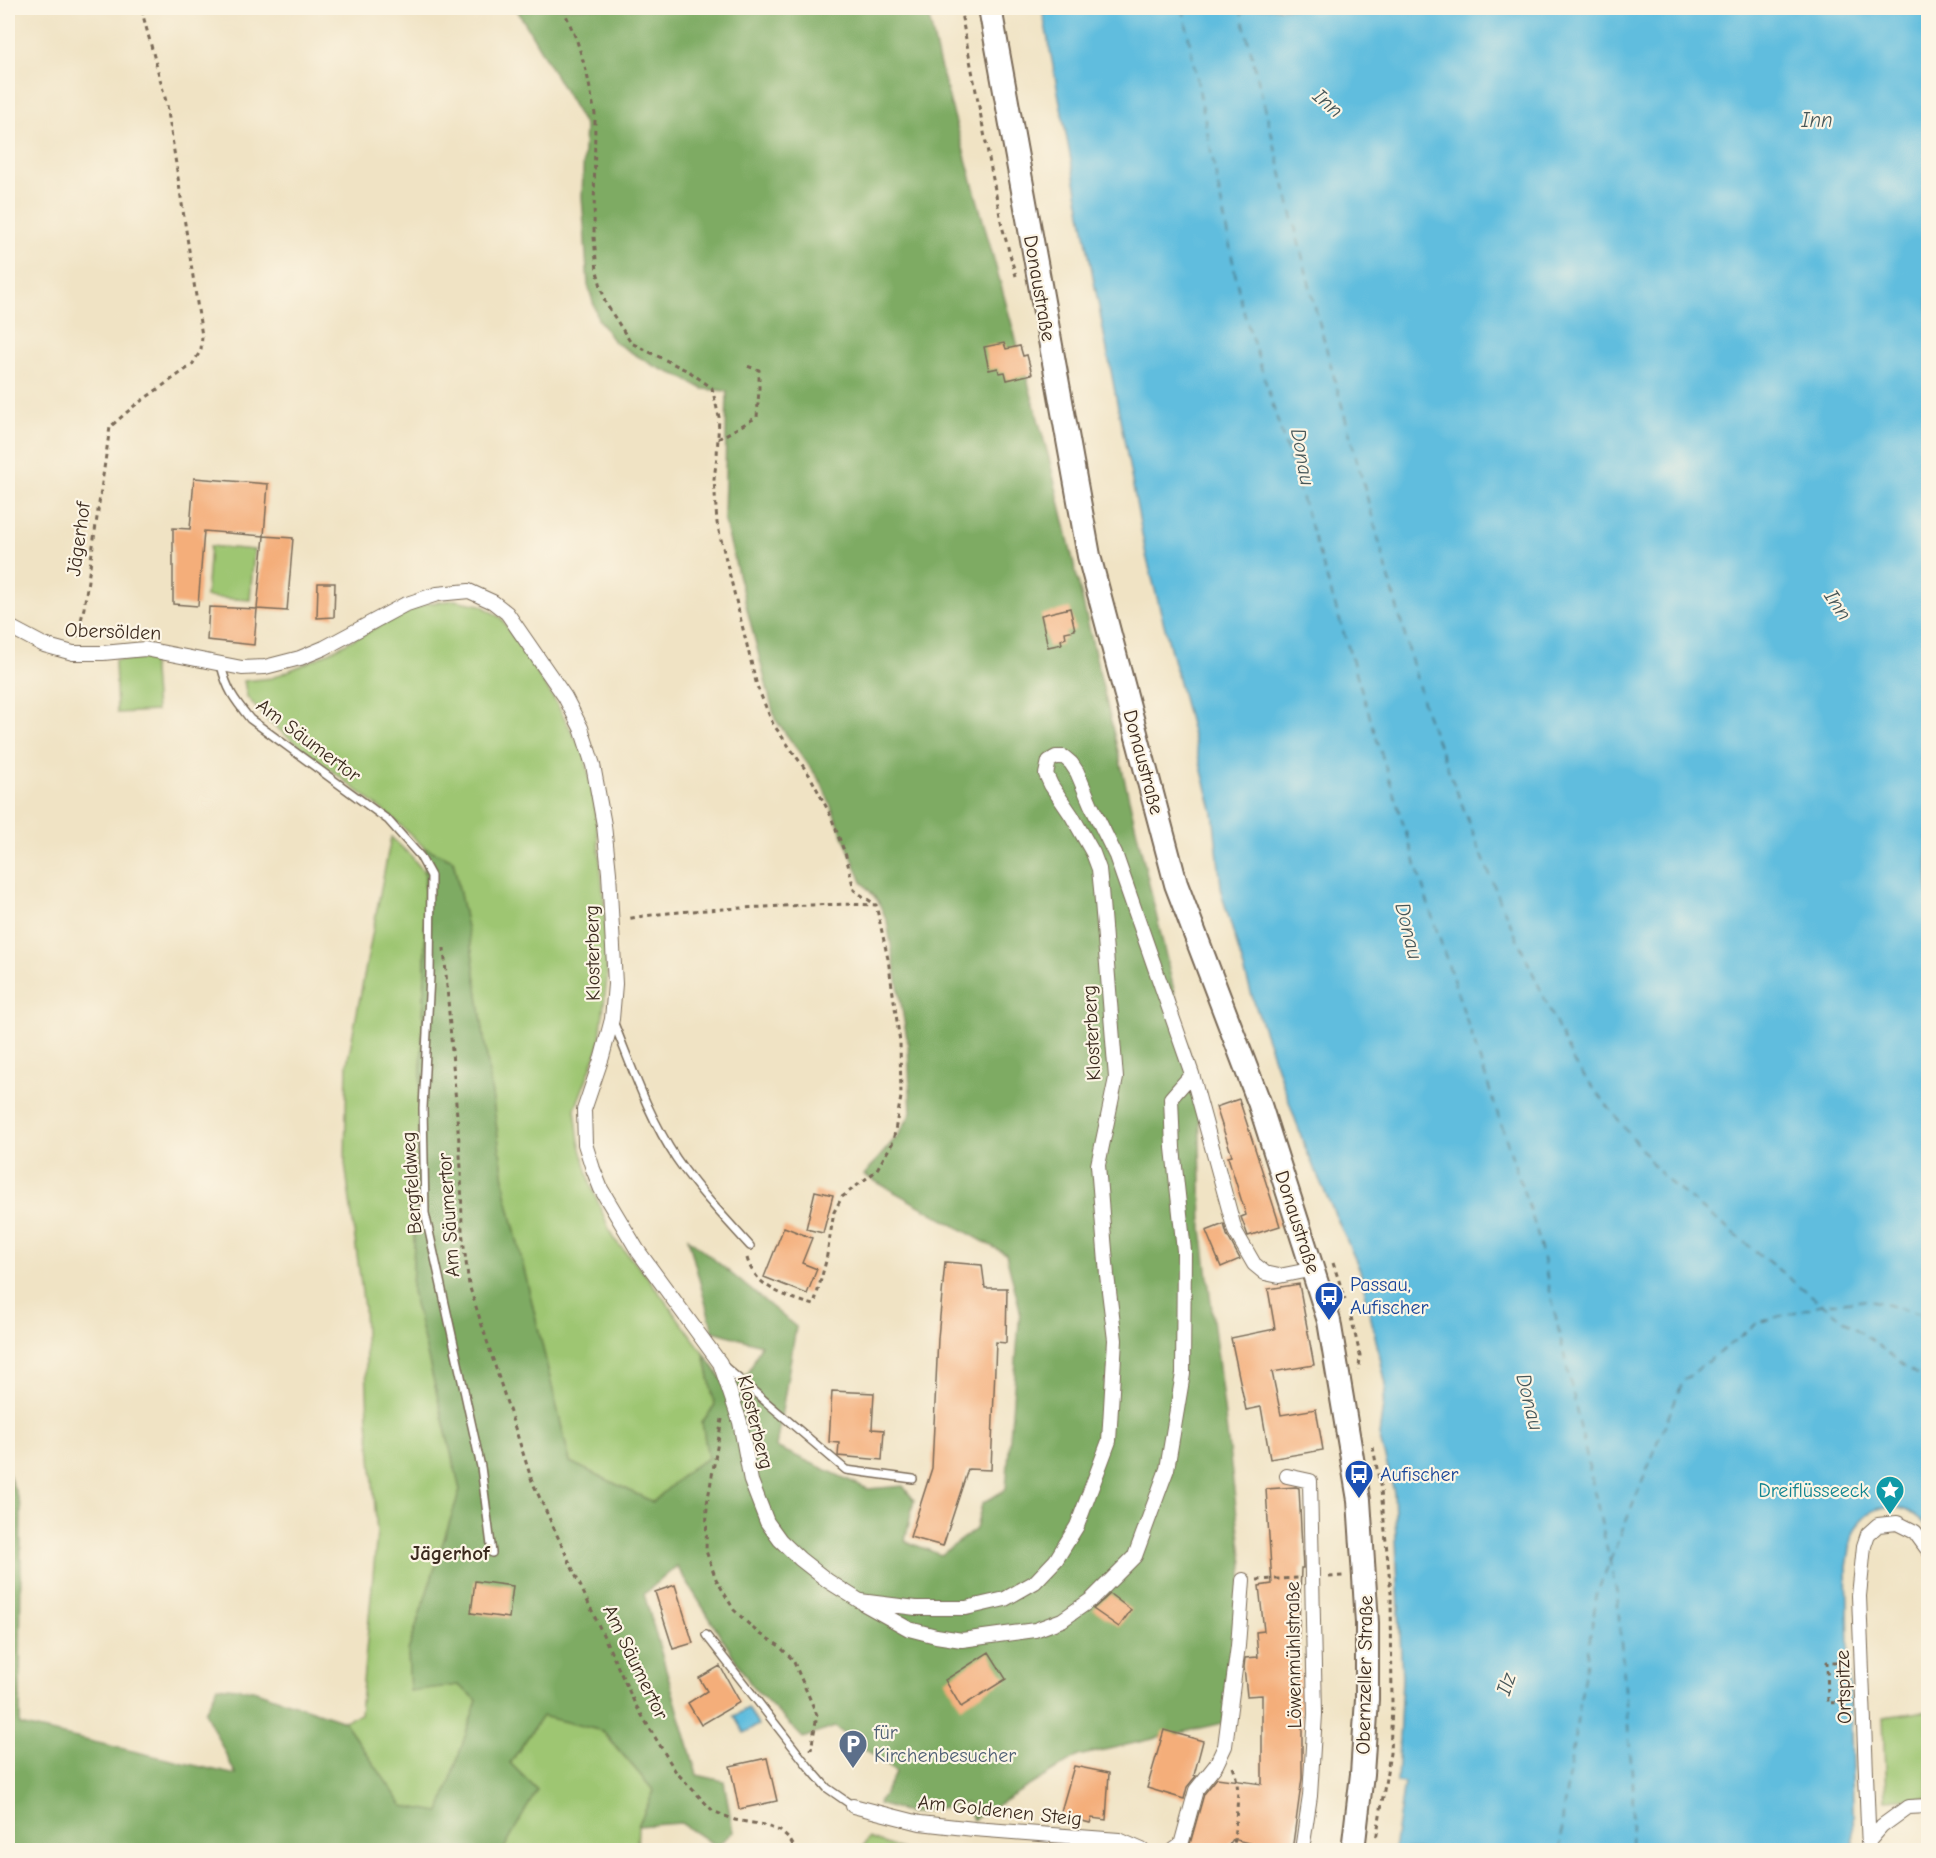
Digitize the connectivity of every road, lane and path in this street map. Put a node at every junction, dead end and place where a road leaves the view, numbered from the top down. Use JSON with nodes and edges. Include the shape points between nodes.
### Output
{"nodes":[{"id":1,"x":141,"y":8,"type":"edge"},
{"id":2,"x":563,"y":8,"type":"edge"},
{"id":3,"x":990,"y":8,"type":"edge"},
{"id":4,"x":747,"y":366,"type":"dead end"},
{"id":5,"x":718,"y":439,"type":"junction"},
{"id":6,"x":8,"y":626,"type":"edge"},
{"id":7,"x":73,"y":653,"type":"junction"},
{"id":8,"x":221,"y":665,"type":"junction"},
{"id":9,"x":431,"y":876,"type":"joint"},
{"id":10,"x":876,"y":905,"type":"junction"},
{"id":11,"x":611,"y":920,"type":"junction"},
{"id":12,"x":444,"y":946,"type":"dead end"},
{"id":13,"x":612,"y":1018,"type":"junction"},
{"id":14,"x":1192,"y":1074,"type":"junction"},
{"id":15,"x":750,"y":1246,"type":"joint"},
{"id":16,"x":1322,"y":1264,"type":"junction"},
{"id":17,"x":1346,"y":1300,"type":"dead end"},
{"id":18,"x":1349,"y":1311,"type":"dead end"},
{"id":19,"x":720,"y":1363,"type":"junction"},
{"id":20,"x":1359,"y":1378,"type":"dead end"},
{"id":21,"x":728,"y":1385,"type":"junction"},
{"id":22,"x":1372,"y":1445,"type":"dead end"},
{"id":23,"x":1287,"y":1476,"type":"dead end"},
{"id":24,"x":913,"y":1479,"type":"dead end"},
{"id":25,"x":1359,"y":1500,"type":"joint"},
{"id":26,"x":1929,"y":1550,"type":"edge"},
{"id":27,"x":492,"y":1553,"type":"dead end"},
{"id":28,"x":1243,"y":1580,"type":"dead end"},
{"id":29,"x":860,"y":1601,"type":"junction"},
{"id":30,"x":706,"y":1635,"type":"dead end"},
{"id":31,"x":1862,"y":1661,"type":"junction"},
{"id":32,"x":1863,"y":1702,"type":"junction"},
{"id":33,"x":1225,"y":1746,"type":"junction"},
{"id":34,"x":808,"y":1766,"type":"junction"},
{"id":35,"x":853,"y":1806,"type":"joint"},
{"id":36,"x":1929,"y":1806,"type":"edge"},
{"id":37,"x":1327,"y":1843,"type":"dead end"},
{"id":38,"x":1869,"y":1846,"type":"edge"},
{"id":39,"x":795,"y":1851,"type":"edge"},
{"id":40,"x":1142,"y":1851,"type":"edge"},
{"id":41,"x":1174,"y":1851,"type":"edge"},
{"id":42,"x":1235,"y":1851,"type":"edge"},
{"id":43,"x":1302,"y":1851,"type":"edge"},
{"id":44,"x":1325,"y":1851,"type":"edge"},
{"id":45,"x":1353,"y":1851,"type":"edge"},
{"id":46,"x":1375,"y":1851,"type":"edge"}],
"edges":[{"from":1,"to":7,"type":"path","name":"Jägerhof","via":[[167,105],[201,350],[192,365],[110,427],[84,608]]},
{"from":2,"to":5,"type":"path","via":[[580,52],[594,114],[594,237],[605,302],[631,343],[690,372],[712,388]]},
{"from":3,"to":16,"type":"main road","name":"Donaustraße","via":[[1089,556],[1176,884]]},
{"from":4,"to":5,"type":"path","via":[[759,370],[757,417]]},
{"from":5,"to":10,"type":"path","via":[[714,479],[717,523],[757,686],[773,724],[810,776],[830,814],[854,890]]},
{"from":6,"to":7,"type":"street","name":"Obersölden","via":[[44,645]]},
{"from":7,"to":8,"type":"street","name":"Obersölden","via":[[145,649]]},
{"from":8,"to":9,"type":"lane","name":"Am Säumertor","via":[[225,685],[250,719],[388,820],[420,856]]},
{"from":8,"to":11,"type":"street","name":"Klosterberg","via":[[265,667],[300,658],[404,605],[437,594],[469,591],[493,602],[520,630],[566,698],[581,728],[593,765],[604,825]]},
{"from":9,"to":27,"type":"lane","name":"Bergfeldweg","via":[[423,1108],[425,1213],[482,1467]]},
{"from":10,"to":11,"type":"path","via":[[835,903],[728,909]]},
{"from":10,"to":15,"type":"path","via":[[900,1042],[901,1097],[893,1142],[876,1171],[842,1197],[834,1212],[814,1305],[771,1289],[755,1275],[747,1260]]},
{"from":11,"to":13,"type":"street","name":"Klosterberg","via":[[615,984]]},
{"from":12,"to":39,"type":"path","name":"Am Säumertor","via":[[462,1231],[469,1285],[532,1481],[635,1704],[676,1772],[713,1811],[780,1832],[790,1839]]},
{"from":13,"to":15,"type":"lane","via":[[648,1108],[675,1156],[701,1193]]},
{"from":13,"to":19,"type":"street","name":"Klosterberg","via":[[584,1110],[585,1144],[601,1189],[638,1251]]},
{"from":14,"to":16,"type":"street","name":"Klosterberg","via":[[1235,1231],[1254,1264],[1279,1276]]},
{"from":14,"to":29,"type":"street","name":"Klosterberg","via":[[1171,1098],[1184,1251],[1183,1374],[1167,1468],[1135,1556],[1092,1599],[1062,1620],[1035,1630],[963,1640],[936,1636],[909,1629]]},
{"from":14,"to":29,"type":"street","name":"Klosterberg","via":[[1116,856],[1071,762],[1064,757],[1049,760],[1046,774],[1050,785],[1084,836],[1099,869],[1116,1078],[1098,1165],[1115,1340],[1109,1441],[1077,1526],[1056,1560],[1035,1582],[1005,1599],[966,1608],[916,1608]]},
{"from":16,"to":17,"type":"path","via":[[1336,1267]]},
{"from":16,"to":25,"type":"main road","name":"Donaustraße"},
{"from":18,"to":20,"type":"path","via":[[1360,1355]]},
{"from":19,"to":21,"type":"street","name":"Klosterberg"},
{"from":19,"to":24,"type":"lane","via":[[846,1470]]},
{"from":21,"to":29,"type":"street","name":"Klosterberg","via":[[740,1422],[751,1481],[767,1522],[800,1559]]},
{"from":21,"to":34,"type":"path","via":[[707,1504],[706,1551],[734,1610],[793,1660],[817,1715]]},
{"from":22,"to":46,"type":"path","via":[[1381,1490],[1391,1604],[1392,1705],[1390,1753]]},
{"from":23,"to":43,"type":"street","name":"Löwenmühlstraße","via":[[1310,1481],[1315,1714]]},
{"from":25,"to":45,"type":"main road","name":"Obernzeller Straße","via":[[1367,1623],[1367,1699]]},
{"from":26,"to":31,"type":"street","name":"Ortspitze","via":[[1915,1533],[1897,1523],[1878,1525],[1868,1534],[1860,1566]]},
{"from":28,"to":33,"type":"street"},
{"from":30,"to":34,"type":"lane"},
{"from":31,"to":32,"type":"street","name":"Ortspitze"},
{"from":31,"to":32,"type":"path","via":[[1827,1662],[1828,1703]]},
{"from":32,"to":38,"type":"street","name":"Ortspitze"},
{"from":33,"to":41,"type":"street","via":[[1196,1790],[1181,1845]]},
{"from":33,"to":42,"type":"path","via":[[1238,1781]]},
{"from":34,"to":35,"type":"lane","via":[[827,1788]]},
{"from":35,"to":40,"type":"street","name":"Am Goldenen Steig","via":[[920,1823],[1119,1840]]},
{"from":36,"to":38,"type":"street","name":"Ortspitze","via":[[1908,1807],[1882,1826]]},
{"from":37,"to":44,"type":"path"}]}
